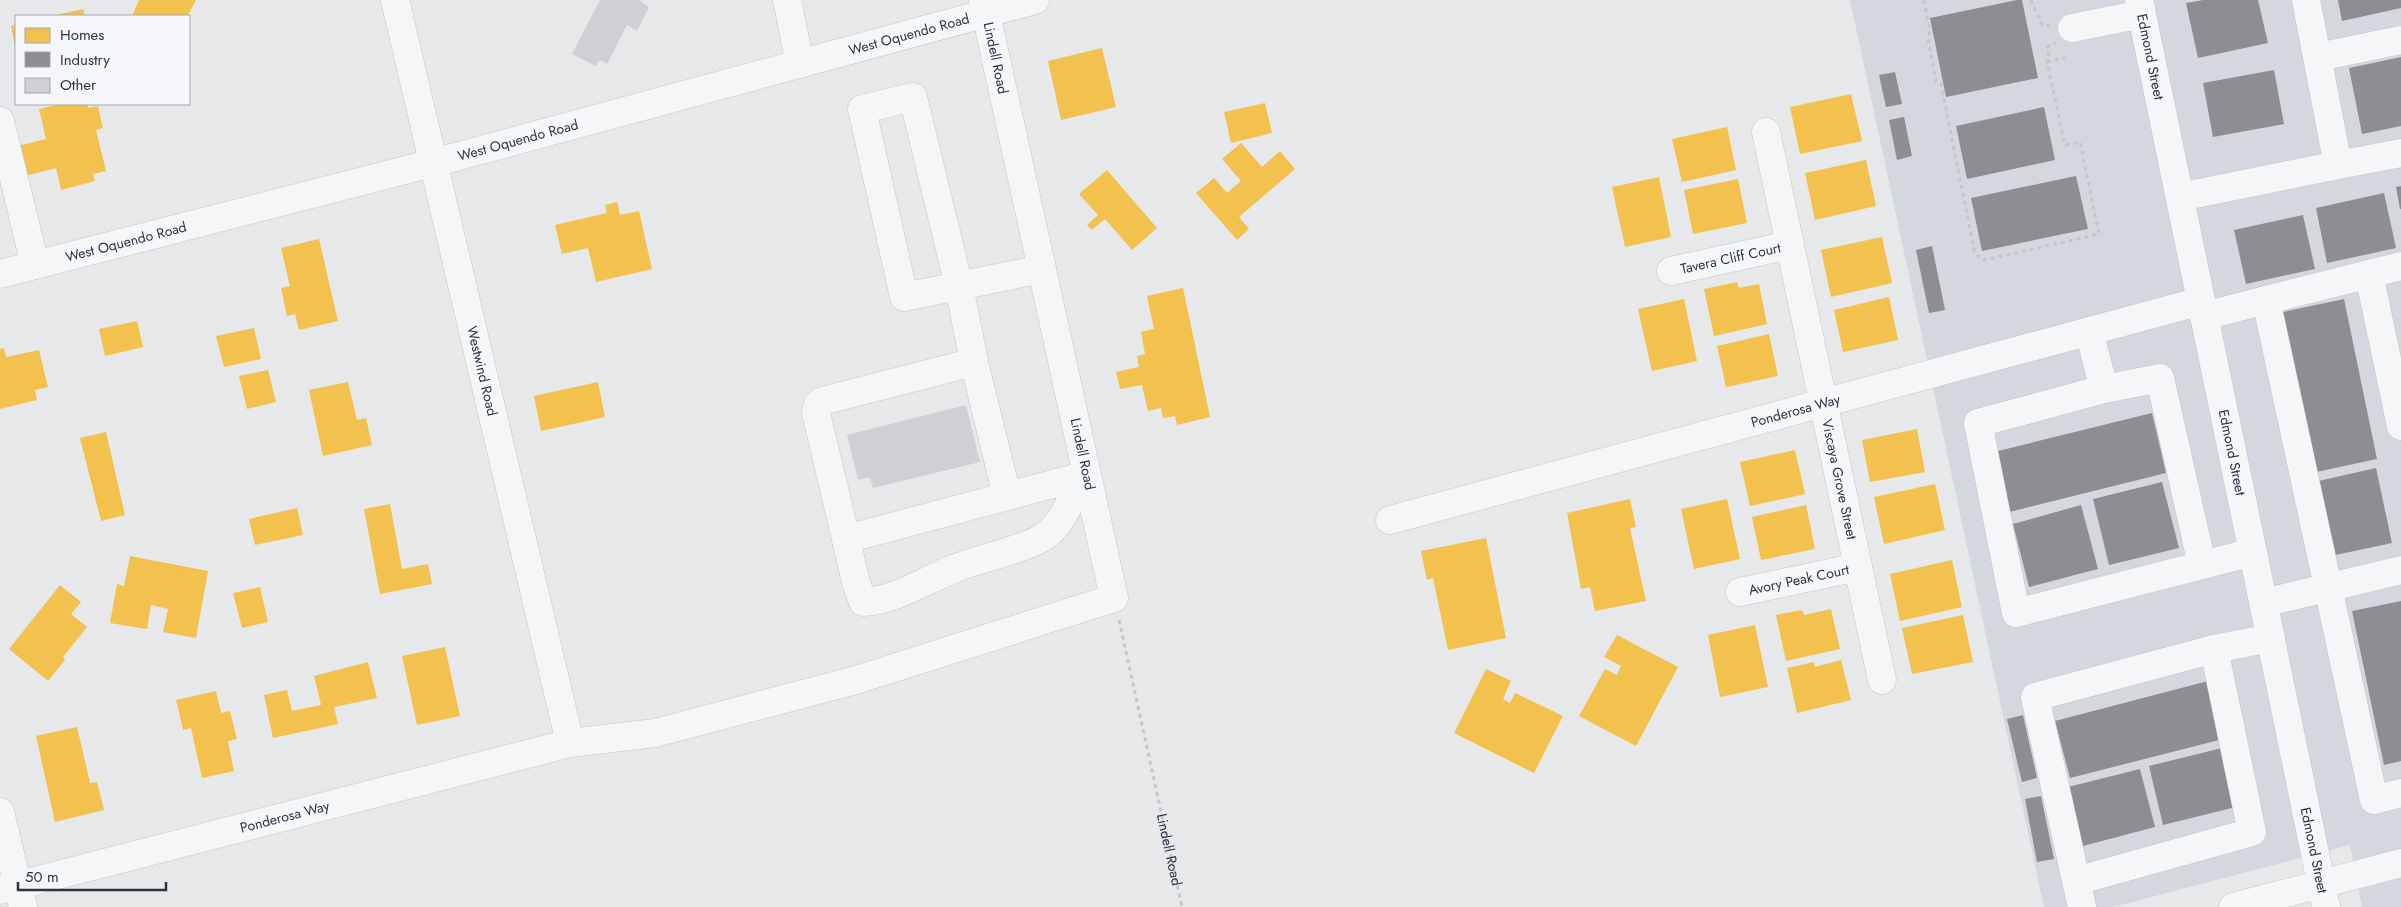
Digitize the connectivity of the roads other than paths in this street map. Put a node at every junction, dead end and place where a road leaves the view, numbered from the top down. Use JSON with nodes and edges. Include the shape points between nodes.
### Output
{"nodes":[{"id":1,"x":395,"y":0,"type":"edge"},
{"id":2,"x":787,"y":0,"type":"edge"},
{"id":3,"x":1035,"y":0,"type":"edge"},
{"id":4,"x":2306,"y":0,"type":"edge"},
{"id":5,"x":985,"y":6,"type":"edge"},
{"id":6,"x":2141,"y":7,"type":"edge"},
{"id":7,"x":2062,"y":32,"type":"road end"},
{"id":8,"x":2401,"y":40,"type":"edge"},
{"id":9,"x":2318,"y":58,"type":"junction"},
{"id":10,"x":800,"y":64,"type":"junction"},
{"id":11,"x":0,"y":121,"type":"edge"},
{"id":12,"x":1766,"y":132,"type":"dead end"},
{"id":13,"x":2401,"y":153,"type":"edge"},
{"id":14,"x":433,"y":162,"type":"junction"},
{"id":15,"x":2338,"y":165,"type":"junction"},
{"id":16,"x":2180,"y":197,"type":"junction"},
{"id":17,"x":1790,"y":245,"type":"junction"},
{"id":18,"x":35,"y":265,"type":"junction"},
{"id":19,"x":2401,"y":266,"type":"edge"},
{"id":20,"x":1042,"y":269,"type":"junction"},
{"id":21,"x":1671,"y":271,"type":"dead end"},
{"id":22,"x":0,"y":274,"type":"edge"},
{"id":23,"x":2369,"y":274,"type":"junction"},
{"id":24,"x":959,"y":286,"type":"junction"},
{"id":25,"x":2266,"y":300,"type":"junction"},
{"id":26,"x":2203,"y":308,"type":"junction"},
{"id":27,"x":2088,"y":331,"type":"junction"},
{"id":28,"x":974,"y":362,"type":"junction"},
{"id":29,"x":2104,"y":389,"type":"junction"},
{"id":30,"x":1823,"y":403,"type":"junction"},
{"id":31,"x":2401,"y":426,"type":"edge"},
{"id":32,"x":1077,"y":478,"type":"junction"},
{"id":33,"x":1006,"y":496,"type":"junction"},
{"id":34,"x":1390,"y":520,"type":"dead end"},
{"id":35,"x":846,"y":539,"type":"junction"},
{"id":36,"x":2253,"y":552,"type":"junction"},
{"id":37,"x":2202,"y":565,"type":"junction"},
{"id":38,"x":1858,"y":567,"type":"junction"},
{"id":39,"x":2401,"y":570,"type":"edge"},
{"id":40,"x":2326,"y":589,"type":"junction"},
{"id":41,"x":1740,"y":592,"type":"dead end"},
{"id":42,"x":1114,"y":598,"type":"joint"},
{"id":43,"x":2264,"y":603,"type":"junction"},
{"id":44,"x":2271,"y":638,"type":"junction"},
{"id":45,"x":2214,"y":649,"type":"junction"},
{"id":46,"x":1882,"y":680,"type":"dead end"},
{"id":47,"x":570,"y":743,"type":"junction"},
{"id":48,"x":2401,"y":793,"type":"edge"},
{"id":49,"x":0,"y":812,"type":"edge"},
{"id":50,"x":2401,"y":863,"type":"edge"},
{"id":51,"x":14,"y":894,"type":"edge"},
{"id":52,"x":2079,"y":894,"type":"edge"},
{"id":53,"x":2324,"y":895,"type":"edge"},
{"id":54,"x":2233,"y":907,"type":"edge"}],
"edges":[{"from":1,"to":14,"type":"street","name":"Westwind Road"},
{"from":2,"to":10,"type":"street"},
{"from":3,"to":5,"type":"street","name":"West Oquendo Road"},
{"from":4,"to":9,"type":"street"},
{"from":5,"to":10,"type":"street","name":"West Oquendo Road"},
{"from":5,"to":20,"type":"street","name":"Lindell Road"},
{"from":6,"to":7,"type":"street"},
{"from":6,"to":16,"type":"street","name":"Edmond Street"},
{"from":8,"to":9,"type":"street"},
{"from":9,"to":15,"type":"street"},
{"from":10,"to":14,"type":"street","name":"West Oquendo Road"},
{"from":11,"to":18,"type":"street"},
{"from":12,"to":17,"type":"street","name":"Viscaya Grove Street"},
{"from":13,"to":15,"type":"street"},
{"from":14,"to":18,"type":"street","name":"West Oquendo Road"},
{"from":14,"to":47,"type":"street","name":"Westwind Road"},
{"from":15,"to":16,"type":"street"},
{"from":16,"to":26,"type":"street","name":"Edmond Street"},
{"from":17,"to":21,"type":"street","name":"Tavera Cliff Court"},
{"from":17,"to":30,"type":"street","name":"Viscaya Grove Street"},
{"from":18,"to":22,"type":"street","name":"West Oquendo Road"},
{"from":19,"to":23,"type":"street","name":"Ponderosa Way"},
{"from":20,"to":24,"type":"street"},
{"from":20,"to":32,"type":"street","name":"Lindell Road"},
{"from":23,"to":25,"type":"street","name":"Ponderosa Way"},
{"from":23,"to":31,"type":"street"},
{"from":24,"to":24,"type":"street","via":[[904,298],[862,109],[913,97]]},
{"from":24,"to":28,"type":"street"},
{"from":25,"to":26,"type":"street","name":"Ponderosa Way"},
{"from":25,"to":40,"type":"street"},
{"from":26,"to":27,"type":"street","name":"Ponderosa Way"},
{"from":26,"to":36,"type":"street","name":"Edmond Street"},
{"from":27,"to":29,"type":"street"},
{"from":27,"to":30,"type":"street","name":"Ponderosa Way"},
{"from":28,"to":33,"type":"street"},
{"from":28,"to":35,"type":"street","via":[[818,404],[816,413]]},
{"from":29,"to":37,"type":"street","via":[[2160,378]]},
{"from":29,"to":37,"type":"street","via":[[1978,423],[2016,613]]},
{"from":30,"to":34,"type":"street","name":"Ponderosa Way"},
{"from":30,"to":38,"type":"street","name":"Viscaya Grove Street"},
{"from":32,"to":33,"type":"street"},
{"from":32,"to":35,"type":"street","via":[[1071,501],[1058,525],[1040,539],[954,568],[874,602],[863,602]]},
{"from":32,"to":42,"type":"street","name":"Lindell Road"},
{"from":33,"to":35,"type":"street"},
{"from":36,"to":37,"type":"street"},
{"from":36,"to":43,"type":"street","name":"Edmond Street"},
{"from":38,"to":41,"type":"street","name":"Avory Peak Court"},
{"from":38,"to":46,"type":"street","name":"Viscaya Grove Street"},
{"from":39,"to":40,"type":"street"},
{"from":40,"to":43,"type":"street"},
{"from":40,"to":48,"type":"street","via":[[2374,800]]},
{"from":42,"to":47,"type":"street","name":"Ponderosa Way","via":[[856,680],[665,730]]},
{"from":43,"to":44,"type":"street","name":"Edmond Street"},
{"from":44,"to":45,"type":"street"},
{"from":44,"to":53,"type":"street","name":"Edmond Street"},
{"from":45,"to":52,"type":"street","via":[[2252,832]]},
{"from":45,"to":52,"type":"street","via":[[2034,697]]},
{"from":47,"to":51,"type":"street","name":"Ponderosa Way"},
{"from":49,"to":51,"type":"street"},
{"from":50,"to":53,"type":"street"},
{"from":53,"to":54,"type":"street"}]}
